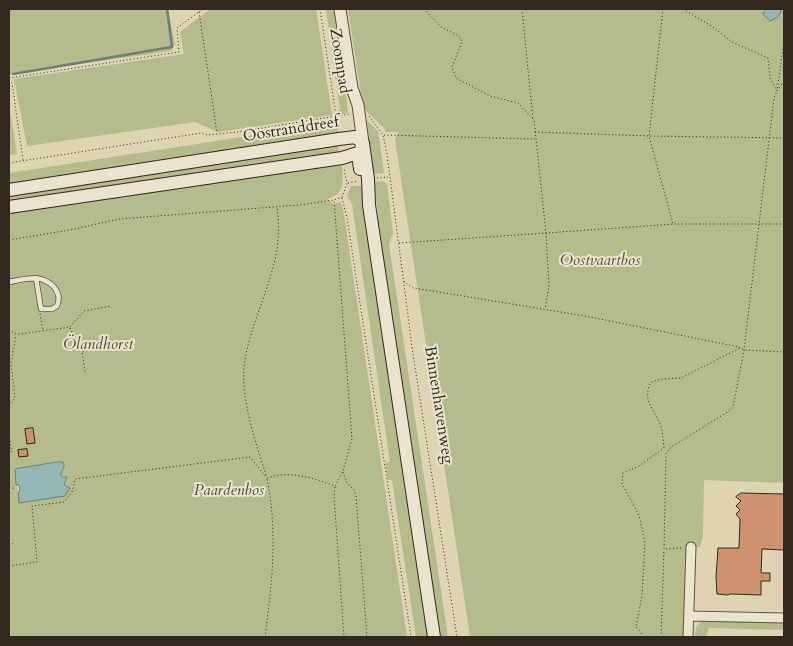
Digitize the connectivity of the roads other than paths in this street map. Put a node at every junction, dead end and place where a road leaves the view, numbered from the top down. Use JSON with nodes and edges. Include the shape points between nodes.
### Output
{"nodes":[{"id":1,"x":340,"y":9,"type":"edge"},
{"id":2,"x":359,"y":144,"type":"junction"},
{"id":3,"x":9,"y":190,"type":"edge"},
{"id":4,"x":9,"y":207,"type":"edge"},
{"id":5,"x":36,"y":278,"type":"junction"},
{"id":6,"x":9,"y":282,"type":"edge"},
{"id":7,"x":691,"y":547,"type":"road end"},
{"id":8,"x":689,"y":616,"type":"junction"},
{"id":9,"x":784,"y":618,"type":"edge"},
{"id":10,"x":434,"y":637,"type":"edge"},
{"id":11,"x":688,"y":637,"type":"edge"}],
"edges":[{"from":1,"to":2,"type":"street"},
{"from":2,"to":3,"type":"main road","name":"Oostranddreef","via":[[339,138]]},
{"from":2,"to":4,"type":"main road","via":[[342,158]]},
{"from":2,"to":10,"type":"main road","via":[[368,179],[369,205]]},
{"from":5,"to":5,"type":"lane","via":[[41,309],[58,306],[56,289],[46,279]]},
{"from":5,"to":6,"type":"lane"},
{"from":7,"to":8,"type":"street"},
{"from":8,"to":9,"type":"street"},
{"from":8,"to":11,"type":"street"}]}
